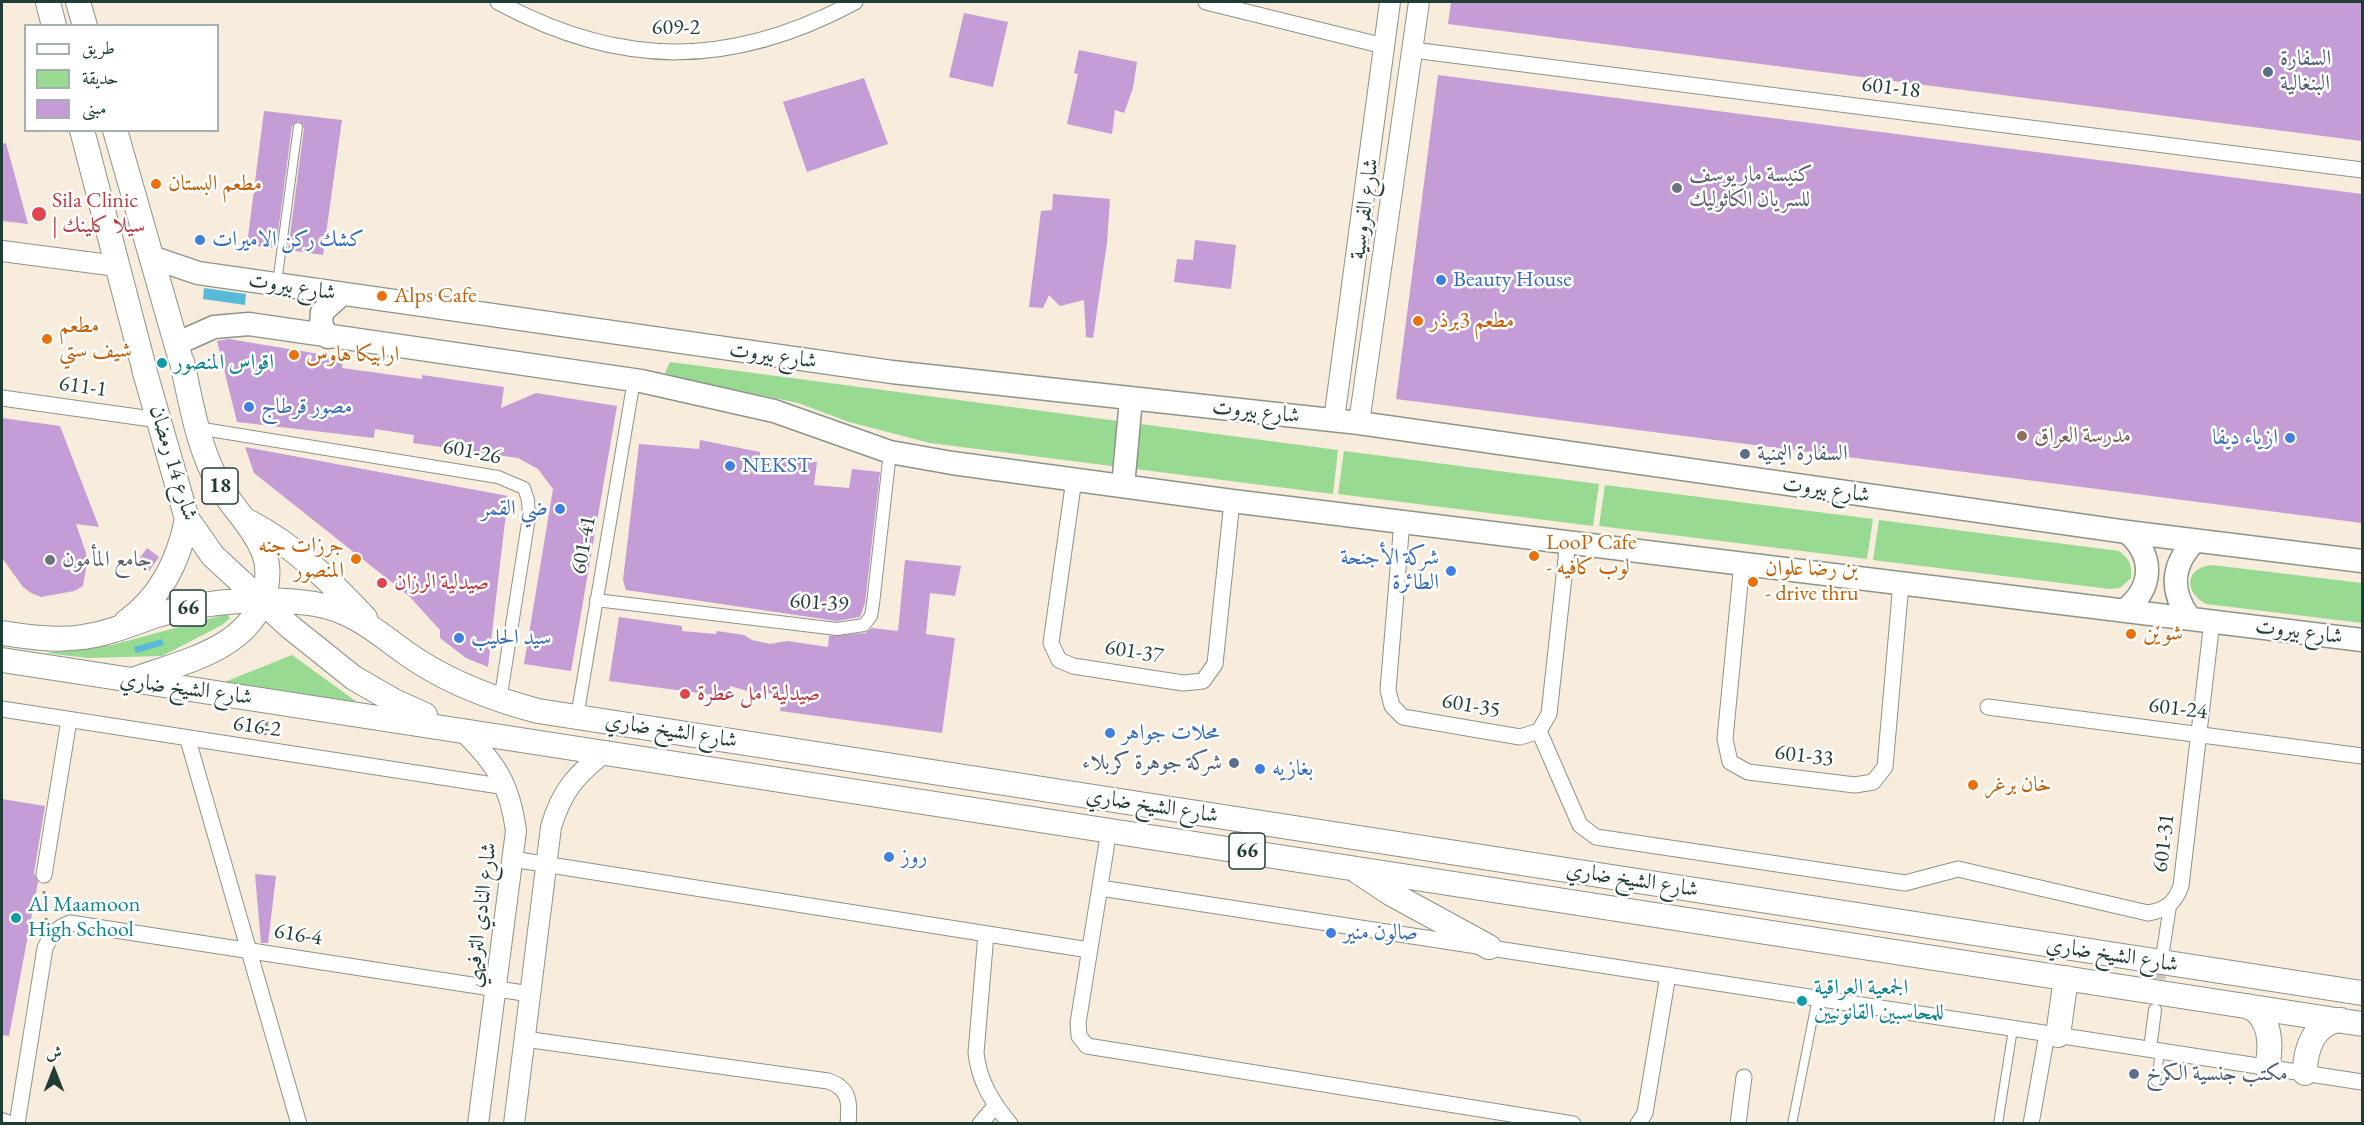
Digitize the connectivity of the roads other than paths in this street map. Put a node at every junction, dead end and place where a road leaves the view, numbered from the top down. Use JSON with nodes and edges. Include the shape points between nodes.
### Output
{"nodes":[{"id":1,"x":48,"y":2,"type":"edge"},
{"id":2,"x":78,"y":2,"type":"edge"},
{"id":3,"x":498,"y":2,"type":"edge"},
{"id":4,"x":855,"y":2,"type":"edge"},
{"id":5,"x":1206,"y":2,"type":"edge"},
{"id":6,"x":1390,"y":2,"type":"edge"},
{"id":7,"x":1419,"y":2,"type":"edge"},
{"id":8,"x":54,"y":24,"type":"edge"},
{"id":9,"x":84,"y":24,"type":"edge"},
{"id":10,"x":1384,"y":46,"type":"junction"},
{"id":11,"x":1413,"y":50,"type":"junction"},
{"id":12,"x":298,"y":127,"type":"dead end"},
{"id":13,"x":83,"y":132,"type":"edge"},
{"id":14,"x":116,"y":132,"type":"edge"},
{"id":15,"x":2362,"y":170,"type":"edge"},
{"id":16,"x":1366,"y":178,"type":"junction"},
{"id":17,"x":1393,"y":183,"type":"junction"},
{"id":18,"x":2,"y":251,"type":"edge"},
{"id":19,"x":151,"y":257,"type":"junction"},
{"id":20,"x":117,"y":267,"type":"junction"},
{"id":21,"x":276,"y":285,"type":"junction"},
{"id":22,"x":341,"y":295,"type":"junction"},
{"id":23,"x":328,"y":337,"type":"junction"},
{"id":24,"x":180,"y":354,"type":"junction"},
{"id":25,"x":634,"y":380,"type":"junction"},
{"id":26,"x":2,"y":398,"type":"edge"},
{"id":27,"x":1131,"y":399,"type":"junction"},
{"id":28,"x":159,"y":420,"type":"junction"},
{"id":29,"x":1334,"y":420,"type":"junction"},
{"id":30,"x":1359,"y":423,"type":"junction"},
{"id":31,"x":197,"y":428,"type":"junction"},
{"id":32,"x":890,"y":452,"type":"junction"},
{"id":33,"x":1074,"y":479,"type":"junction"},
{"id":34,"x":1124,"y":486,"type":"junction"},
{"id":35,"x":1232,"y":501,"type":"junction"},
{"id":36,"x":187,"y":519,"type":"junction"},
{"id":37,"x":245,"y":520,"type":"junction"},
{"id":38,"x":1402,"y":521,"type":"junction"},
{"id":39,"x":2127,"y":532,"type":"junction"},
{"id":40,"x":1568,"y":540,"type":"junction"},
{"id":41,"x":2195,"y":540,"type":"junction"},
{"id":42,"x":2362,"y":561,"type":"edge"},
{"id":43,"x":1742,"y":562,"type":"junction"},
{"id":44,"x":1901,"y":583,"type":"junction"},
{"id":45,"x":596,"y":600,"type":"junction"},
{"id":46,"x":262,"y":602,"type":"junction"},
{"id":47,"x":2125,"y":610,"type":"junction"},
{"id":48,"x":2189,"y":616,"type":"junction"},
{"id":49,"x":2212,"y":621,"type":"junction"},
{"id":50,"x":373,"y":626,"type":"junction"},
{"id":51,"x":117,"y":628,"type":"junction"},
{"id":52,"x":2,"y":633,"type":"edge"},
{"id":53,"x":2362,"y":640,"type":"edge"},
{"id":54,"x":2,"y":660,"type":"edge"},
{"id":55,"x":131,"y":681,"type":"junction"},
{"id":56,"x":500,"y":701,"type":"junction"},
{"id":57,"x":1988,"y":707,"type":"dead end"},
{"id":58,"x":2,"y":709,"type":"edge"},
{"id":59,"x":577,"y":717,"type":"junction"},
{"id":60,"x":69,"y":720,"type":"junction"},
{"id":61,"x":461,"y":729,"type":"junction"},
{"id":62,"x":1539,"y":731,"type":"junction"},
{"id":63,"x":2200,"y":735,"type":"junction"},
{"id":64,"x":188,"y":740,"type":"junction"},
{"id":65,"x":606,"y":752,"type":"junction"},
{"id":66,"x":2362,"y":756,"type":"edge"},
{"id":67,"x":506,"y":787,"type":"junction"},
{"id":68,"x":1109,"y":830,"type":"junction"},
{"id":69,"x":512,"y":859,"type":"junction"},
{"id":70,"x":546,"y":864,"type":"junction"},
{"id":71,"x":1353,"y":868,"type":"junction"},
{"id":72,"x":44,"y":875,"type":"road end"},
{"id":73,"x":1100,"y":888,"type":"junction"},
{"id":74,"x":2170,"y":906,"type":"junction"},
{"id":75,"x":986,"y":934,"type":"junction"},
{"id":76,"x":1489,"y":947,"type":"junction"},
{"id":77,"x":249,"y":950,"type":"junction"},
{"id":78,"x":1089,"y":950,"type":"junction"},
{"id":79,"x":2163,"y":951,"type":"tunnel mouth"},
{"id":80,"x":1668,"y":975,"type":"junction"},
{"id":81,"x":2066,"y":978,"type":"junction"},
{"id":82,"x":496,"y":988,"type":"junction"},
{"id":83,"x":2362,"y":993,"type":"edge"},
{"id":84,"x":530,"y":994,"type":"junction"},
{"id":85,"x":1816,"y":998,"type":"junction"},
{"id":86,"x":2247,"y":1006,"type":"junction"},
{"id":87,"x":2155,"y":1010,"type":"tunnel mouth"},
{"id":88,"x":2352,"y":1022,"type":"edge"},
{"id":89,"x":2013,"y":1029,"type":"junction"},
{"id":90,"x":2052,"y":1034,"type":"junction"},
{"id":91,"x":524,"y":1039,"type":"junction"},
{"id":92,"x":2155,"y":1050,"type":"junction"},
{"id":93,"x":2267,"y":1067,"type":"junction"},
{"id":94,"x":2305,"y":1073,"type":"junction"},
{"id":95,"x":1744,"y":1077,"type":"dead end"},
{"id":96,"x":2156,"y":1082,"type":"dead end"},
{"id":97,"x":2362,"y":1082,"type":"edge"},
{"id":98,"x":996,"y":1105,"type":"junction"},
{"id":99,"x":2,"y":1117,"type":"edge"},
{"id":100,"x":19,"y":1123,"type":"edge"},
{"id":101,"x":299,"y":1124,"type":"edge"},
{"id":102,"x":478,"y":1124,"type":"edge"},
{"id":103,"x":514,"y":1124,"type":"edge"},
{"id":104,"x":848,"y":1124,"type":"edge"},
{"id":105,"x":980,"y":1124,"type":"edge"},
{"id":106,"x":1010,"y":1124,"type":"edge"},
{"id":107,"x":1573,"y":1124,"type":"edge"},
{"id":108,"x":1638,"y":1124,"type":"edge"},
{"id":109,"x":1738,"y":1124,"type":"edge"},
{"id":110,"x":1792,"y":1124,"type":"edge"},
{"id":111,"x":1998,"y":1124,"type":"edge"},
{"id":112,"x":2031,"y":1124,"type":"edge"}],
"edges":[{"from":1,"to":8,"type":"main road"},
{"from":2,"to":9,"type":"main road"},
{"from":3,"to":4,"type":"street","name":"609-2","via":[[535,22],[580,39],[627,49],[676,53],[772,39]]},
{"from":5,"to":10,"type":"street"},
{"from":6,"to":10,"type":"street","name":"شارع الفروسية"},
{"from":7,"to":11,"type":"street","name":"شارع الفروسية"},
{"from":10,"to":16,"type":"street","name":"شارع الفروسية"},
{"from":11,"to":15,"type":"street","name":"601-18"},
{"from":11,"to":17,"type":"street","name":"شارع الفروسية"},
{"from":12,"to":21,"type":"lane"},
{"from":13,"to":20,"type":"main road","name":"شارع 14 رمضان","number":"18"},
{"from":14,"to":19,"type":"main road","name":"شارع 14 رمضان","number":"18"},
{"from":16,"to":17,"type":"street"},
{"from":16,"to":29,"type":"street","name":"شارع الفروسية"},
{"from":17,"to":30,"type":"street","name":"شارع الفروسية"},
{"from":18,"to":20,"type":"street"},
{"from":19,"to":21,"type":"main road","name":"شارع بيروت","via":[[198,273]]},
{"from":19,"to":24,"type":"main road","name":"شارع 14 رمضان","number":"18"},
{"from":20,"to":28,"type":"main road","name":"شارع 14 رمضان","number":"18"},
{"from":21,"to":22,"type":"main road","name":"شارع بيروت"},
{"from":22,"to":23,"type":"main road","via":[[322,312],[321,324]]},
{"from":22,"to":27,"type":"main road","name":"شارع بيروت","via":[[892,372]]},
{"from":23,"to":24,"type":"main road","name":"شارع بيروت","via":[[228,324],[201,331]]},
{"from":23,"to":25,"type":"main road","name":"شارع بيروت"},
{"from":24,"to":31,"type":"main road","name":"شارع 14 رمضان","number":"18"},
{"from":25,"to":32,"type":"main road","name":"شارع بيروت","via":[[774,411]]},
{"from":25,"to":45,"type":"street","name":"601-41"},
{"from":26,"to":28,"type":"street","name":"611-1"},
{"from":27,"to":29,"type":"main road","name":"شارع بيروت"},
{"from":27,"to":34,"type":"main road"},
{"from":28,"to":36,"type":"main road","name":"شارع 14 رمضان","number":"18"},
{"from":29,"to":30,"type":"main road","name":"شارع بيروت"},
{"from":30,"to":39,"type":"main road","name":"شارع بيروت"},
{"from":31,"to":37,"type":"main road","name":"شارع 14 رمضان","number":"18","via":[[218,483]]},
{"from":31,"to":56,"type":"street","name":"601-26","via":[[498,477],[524,488],[529,517]]},
{"from":32,"to":33,"type":"main road","name":"شارع بيروت"},
{"from":32,"to":45,"type":"street","name":"601-39","via":[[873,604],[864,625],[837,629]]},
{"from":33,"to":34,"type":"main road","name":"شارع بيروت"},
{"from":33,"to":35,"type":"street","name":"601-37","via":[[1051,643],[1059,660],[1073,666],[1183,683],[1203,681],[1215,664]]},
{"from":34,"to":35,"type":"main road","name":"شارع بيروت"},
{"from":35,"to":38,"type":"main road","name":"شارع بيروت"},
{"from":36,"to":46,"type":"main road","name":"شارع 14 رمضان","number":"18","via":[[213,556]]},
{"from":36,"to":51,"type":"main road","via":[[179,553],[161,586],[149,602]]},
{"from":37,"to":46,"type":"main road","name":"شارع 14 رمضان","number":"18","via":[[261,545],[267,565]]},
{"from":37,"to":50,"type":"main road","via":[[309,562]]},
{"from":38,"to":40,"type":"main road","name":"شارع بيروت"},
{"from":38,"to":62,"type":"street","name":"601-35","via":[[1388,690],[1392,706],[1403,717],[1520,737]]},
{"from":39,"to":41,"type":"main road","name":"شارع بيروت"},
{"from":39,"to":47,"type":"main road","via":[[2145,552],[2148,565],[2143,591]]},
{"from":40,"to":43,"type":"main road","name":"شارع بيروت"},
{"from":40,"to":62,"type":"street","via":[[1549,714]]},
{"from":41,"to":42,"type":"main road","name":"شارع بيروت"},
{"from":41,"to":48,"type":"main road","via":[[2178,563],[2175,577],[2180,605]]},
{"from":43,"to":44,"type":"main road","name":"شارع بيروت"},
{"from":43,"to":44,"type":"street","name":"601-33","via":[[1725,739],[1730,762],[1748,772],[1855,784],[1873,782],[1885,767]]},
{"from":44,"to":47,"type":"main road","name":"شارع بيروت"},
{"from":45,"to":59,"type":"street","name":"601-41"},
{"from":46,"to":50,"type":"main road","name":"شارع الشيخ ضاري","number":"66","via":[[325,607]]},
{"from":46,"to":51,"type":"main road","name":"شارع الشيخ ضاري","number":"66","via":[[202,605]]},
{"from":46,"to":55,"type":"main road","name":"شارع 14 رمضان","number":"18","via":[[247,627],[228,643]]},
{"from":46,"to":61,"type":"main road","name":"شارع 14 رمضان","number":"18","via":[[354,678],[394,701]]},
{"from":47,"to":48,"type":"main road","name":"شارع بيروت"},
{"from":48,"to":49,"type":"main road","name":"شارع بيروت"},
{"from":49,"to":53,"type":"main road","name":"شارع بيروت"},
{"from":49,"to":63,"type":"street","name":"601-31"},
{"from":50,"to":56,"type":"main road","name":"شارع الشيخ ضاري","number":"66","via":[[419,663]]},
{"from":51,"to":52,"type":"main road","name":"شارع الشيخ ضاري","number":"66","via":[[84,637],[56,639]]},
{"from":54,"to":55,"type":"main road","name":"شارع الشيخ ضاري","number":"66"},
{"from":55,"to":61,"type":"main road","name":"شارع الشيخ ضاري","number":"66"},
{"from":56,"to":59,"type":"main road","name":"شارع الشيخ ضاري","number":"66"},
{"from":57,"to":63,"type":"street","name":"601-24"},
{"from":58,"to":60,"type":"street","name":"616-2"},
{"from":59,"to":83,"type":"main road","name":"شارع الشيخ ضاري","number":"66"},
{"from":60,"to":64,"type":"street","name":"616-2"},
{"from":60,"to":72,"type":"street"},
{"from":61,"to":65,"type":"main road","name":"شارع الشيخ ضاري","number":"66"},
{"from":61,"to":67,"type":"street","name":"شارع النادي الترفيهي","via":[[486,753]]},
{"from":62,"to":74,"type":"street","name":"601-31","via":[[1580,825],[1596,837],[1905,883],[1958,869],[2148,912]]},
{"from":63,"to":66,"type":"street","name":"601-24"},
{"from":63,"to":74,"type":"street","name":"601-31","via":[[2183,876]]},
{"from":64,"to":67,"type":"street","name":"616-2"},
{"from":64,"to":77,"type":"street"},
{"from":65,"to":68,"type":"main road","name":"شارع الشيخ ضاري","number":"66"},
{"from":65,"to":70,"type":"street","via":[[570,784],[558,804]]},
{"from":67,"to":69,"type":"street","name":"شارع النادي الترفيهي","via":[[516,831]]},
{"from":68,"to":71,"type":"main road","name":"شارع الشيخ ضاري","number":"66"},
{"from":68,"to":73,"type":"street"},
{"from":69,"to":70,"type":"street"},
{"from":69,"to":82,"type":"street","name":"شارع النادي الترفيهي"},
{"from":70,"to":75,"type":"street"},
{"from":70,"to":84,"type":"street"},
{"from":71,"to":76,"type":"main road","via":[[1390,893]]},
{"from":71,"to":81,"type":"main road","name":"شارع الشيخ ضاري","number":"66"},
{"from":73,"to":76,"type":"street"},
{"from":73,"to":78,"type":"street"},
{"from":74,"to":79,"type":"street"},
{"from":75,"to":78,"type":"street"},
{"from":75,"to":98,"type":"street","via":[[976,1053],[981,1080]]},
{"from":76,"to":80,"type":"street"},
{"from":77,"to":82,"type":"street","name":"616-4"},
{"from":77,"to":100,"type":"street","name":"616-4","via":[[70,923],[55,932],[45,948]]},
{"from":77,"to":101,"type":"street"},
{"from":78,"to":107,"type":"street","via":[[1077,1029],[1083,1042],[1094,1049]]},
{"from":80,"to":85,"type":"street"},
{"from":80,"to":108,"type":"street","via":[[1645,1113]]},
{"from":81,"to":86,"type":"main road","name":"شارع الشيخ ضاري","number":"66"},
{"from":81,"to":90,"type":"main road"},
{"from":82,"to":84,"type":"street","name":"616-4"},
{"from":82,"to":102,"type":"street","name":"شارع النادي الترفيهي"},
{"from":84,"to":91,"type":"street"},
{"from":85,"to":89,"type":"street"},
{"from":85,"to":110,"type":"lane"},
{"from":86,"to":88,"type":"main road","name":"شارع الشيخ ضاري","number":"66"},
{"from":86,"to":93,"type":"main road","via":[[2256,1010],[2268,1031]]},
{"from":87,"to":92,"type":"street"},
{"from":88,"to":94,"type":"main road","via":[[2331,1021],[2313,1038],[2307,1049]]},
{"from":89,"to":90,"type":"street"},
{"from":89,"to":111,"type":"lane"},
{"from":90,"to":92,"type":"street"},
{"from":90,"to":112,"type":"street"},
{"from":91,"to":103,"type":"street"},
{"from":91,"to":104,"type":"street","via":[[828,1081],[841,1087],[849,1099]]},
{"from":92,"to":93,"type":"street"},
{"from":92,"to":96,"type":"lane"},
{"from":93,"to":94,"type":"street"},
{"from":94,"to":97,"type":"street"},
{"from":95,"to":109,"type":"street"},
{"from":98,"to":105,"type":"street"},
{"from":98,"to":106,"type":"street"},
{"from":99,"to":100,"type":"lane"}]}
